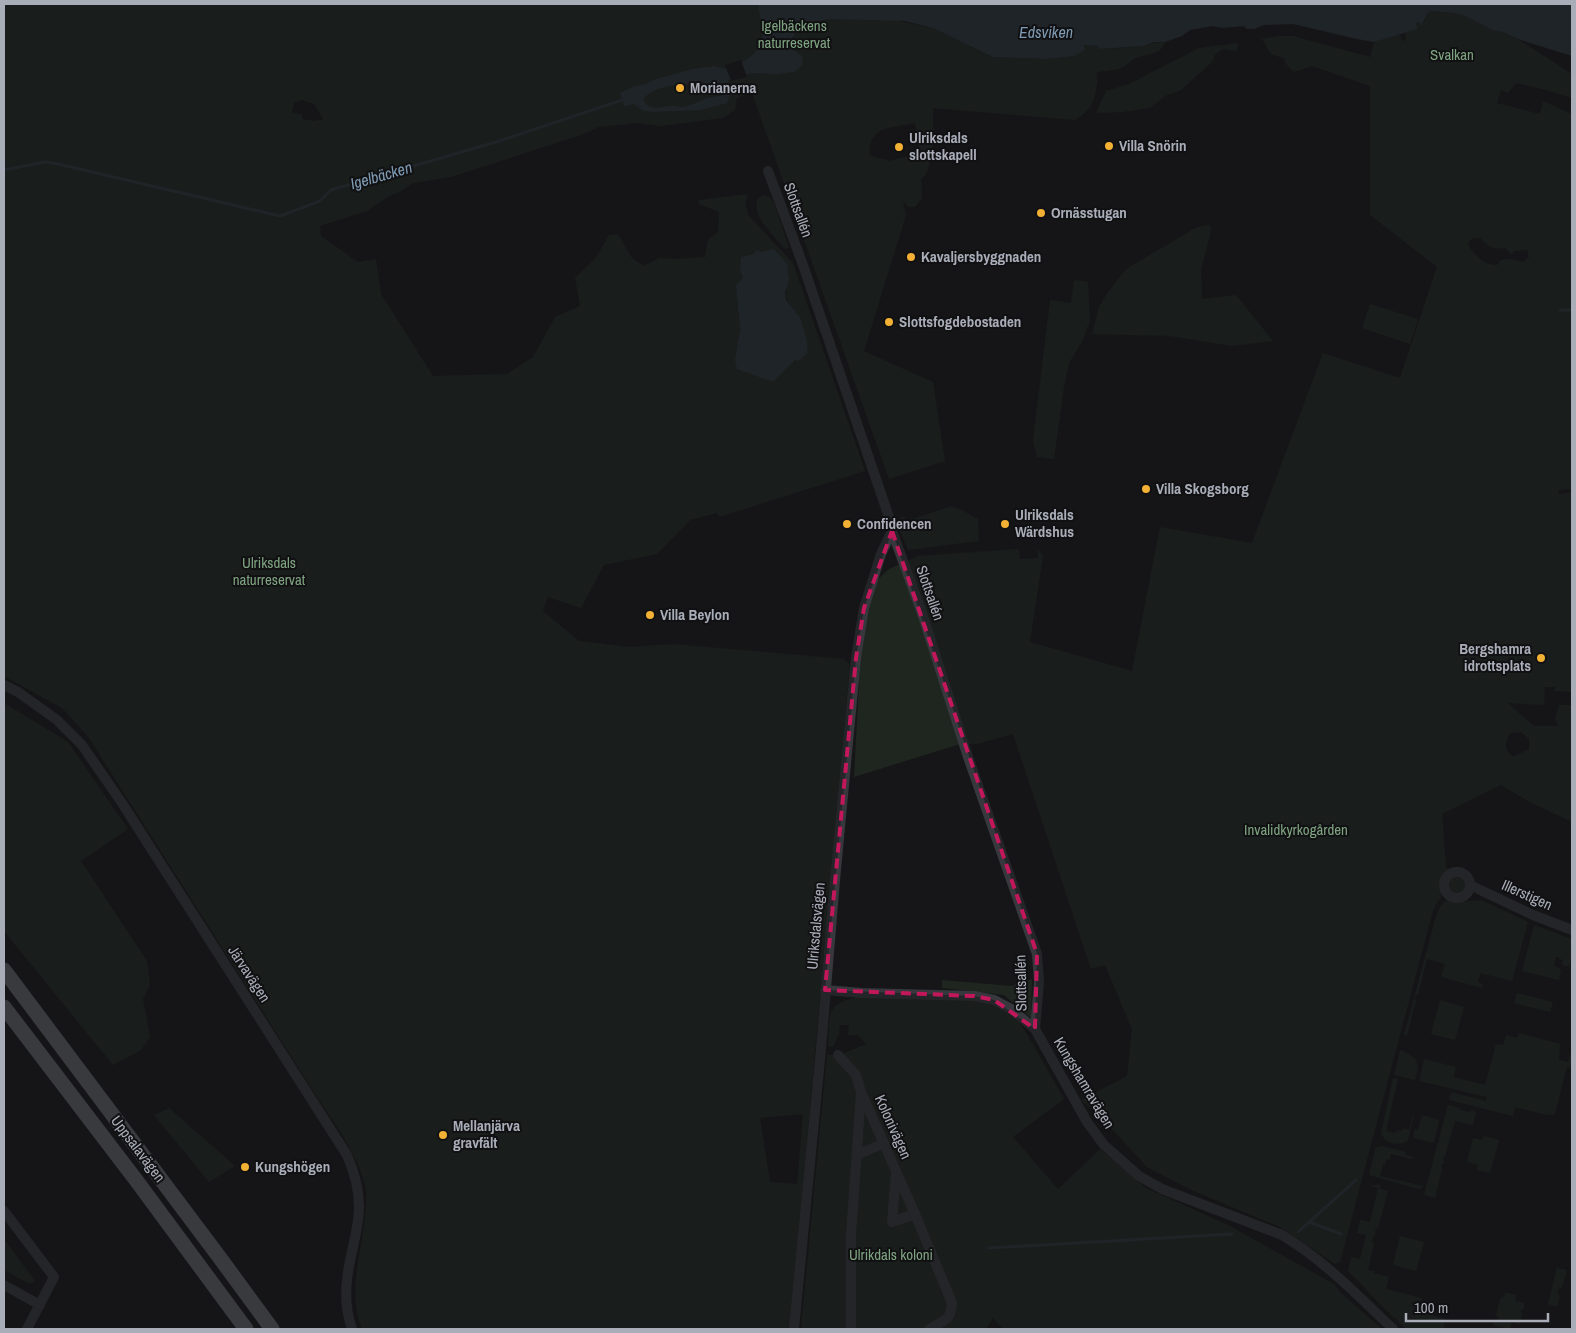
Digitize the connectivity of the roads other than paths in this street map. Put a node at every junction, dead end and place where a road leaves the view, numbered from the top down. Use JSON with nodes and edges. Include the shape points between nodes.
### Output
{"nodes":[{"id":1,"x":768,"y":171,"type":"dead end"},
{"id":2,"x":892,"y":532,"type":"junction"},
{"id":3,"x":4,"y":685,"type":"edge"},
{"id":4,"x":1470,"y":885,"type":"dead end"},
{"id":5,"x":1572,"y":930,"type":"edge"},
{"id":6,"x":4,"y":970,"type":"edge"},
{"id":7,"x":825,"y":990,"type":"junction"},
{"id":8,"x":4,"y":1007,"type":"edge"},
{"id":9,"x":1036,"y":1029,"type":"junction"},
{"id":10,"x":838,"y":1055,"type":"dead end"},
{"id":11,"x":861,"y":1092,"type":"junction"},
{"id":12,"x":884,"y":1143,"type":"junction"},
{"id":13,"x":857,"y":1155,"type":"junction"},
{"id":14,"x":896,"y":1172,"type":"junction"},
{"id":15,"x":4,"y":1211,"type":"edge"},
{"id":16,"x":915,"y":1214,"type":"junction"},
{"id":17,"x":220,"y":1258,"type":"junction"},
{"id":18,"x":4,"y":1285,"type":"edge"},
{"id":19,"x":40,"y":1305,"type":"junction"},
{"id":20,"x":27,"y":1329,"type":"edge"},
{"id":21,"x":246,"y":1329,"type":"edge"},
{"id":22,"x":272,"y":1329,"type":"edge"},
{"id":23,"x":282,"y":1329,"type":"edge"},
{"id":24,"x":352,"y":1329,"type":"edge"},
{"id":25,"x":794,"y":1329,"type":"edge"},
{"id":26,"x":851,"y":1329,"type":"edge"},
{"id":27,"x":929,"y":1329,"type":"edge"},
{"id":28,"x":1393,"y":1329,"type":"edge"}],
"edges":[{"from":1,"to":2,"type":"street","name":"Slottsallén","via":[[803,265]]},
{"from":2,"to":7,"type":"street","name":"Ulriksdalsvägen","via":[[881,554],[864,608],[856,658]]},
{"from":2,"to":9,"type":"street","name":"Slottsallén","via":[[1038,954]]},
{"from":3,"to":24,"type":"street","name":"Järvavägen","via":[[58,720],[82,745],[347,1155],[359,1207],[347,1280],[348,1317]]},
{"from":4,"to":5,"type":"street","name":"Illerstigen","via":[[1533,916]]},
{"from":6,"to":17,"type":"highway","name":"Uppsalavägen"},
{"from":7,"to":9,"type":"street","name":"Kungshamravägen","via":[[974,996],[994,1000],[1011,1009]]},
{"from":7,"to":25,"type":"street","name":"Ulriksdalsvägen"},
{"from":8,"to":21,"type":"highway","name":"Uppsalavägen"},
{"from":9,"to":28,"type":"street","name":"Kungshamravägen","via":[[1087,1122],[1104,1145],[1139,1176],[1162,1189],[1282,1235],[1299,1245]]},
{"from":10,"to":11,"type":"street","via":[[856,1074]]},
{"from":11,"to":12,"type":"street","name":"Kolonivägen"},
{"from":11,"to":13,"type":"street","name":"Kolonivägen"},
{"from":12,"to":13,"type":"street"},
{"from":12,"to":14,"type":"street","name":"Kolonivägen"},
{"from":13,"to":26,"type":"street","name":"Kolonivägen"},
{"from":14,"to":16,"type":"street","name":"Kolonivägen"},
{"from":14,"to":16,"type":"street","via":[[892,1222]]},
{"from":15,"to":19,"type":"street","via":[[54,1277]]},
{"from":16,"to":27,"type":"street","name":"Kolonivägen","via":[[952,1304],[949,1318]]},
{"from":17,"to":22,"type":"highway","name":"Uppsalavägen"},
{"from":17,"to":23,"type":"highway"},
{"from":18,"to":19,"type":"street"},
{"from":19,"to":20,"type":"street"}]}
